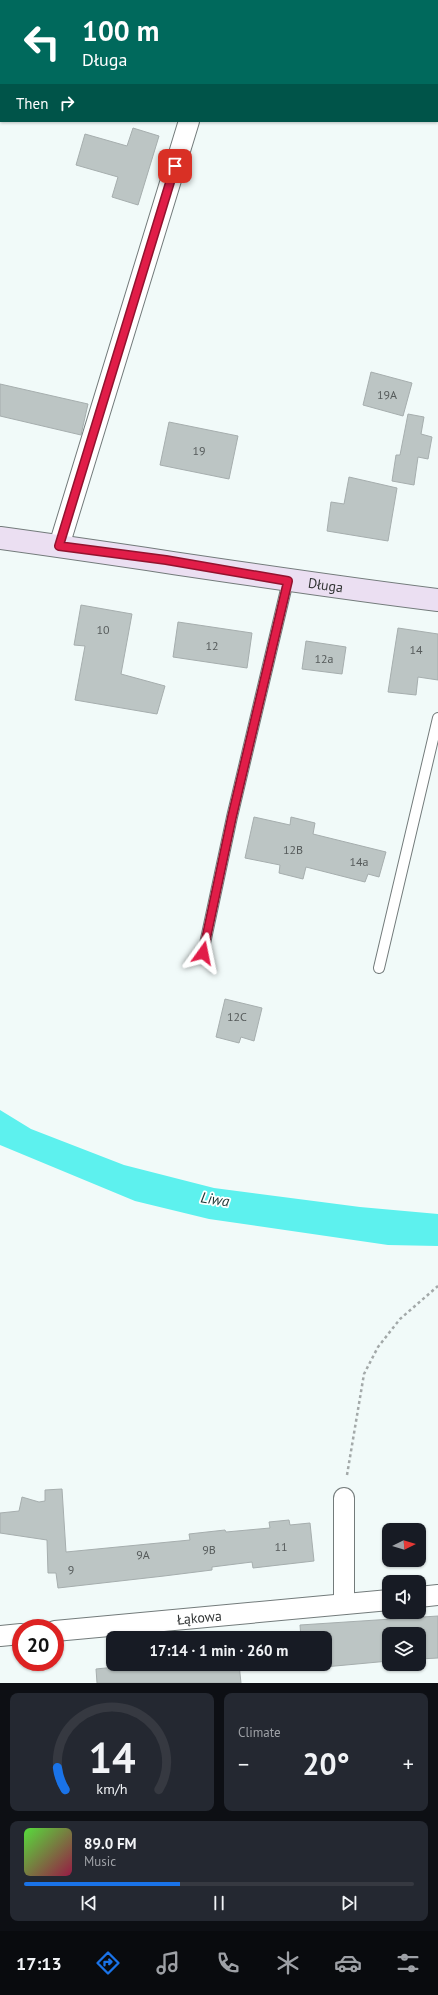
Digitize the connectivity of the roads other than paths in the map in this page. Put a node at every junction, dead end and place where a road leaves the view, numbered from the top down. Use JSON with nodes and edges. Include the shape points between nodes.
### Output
{"nodes":[{"id":1,"x":189,"y":122,"type":"edge"},
{"id":2,"x":0,"y":538,"type":"edge"},
{"id":3,"x":59,"y":546,"type":"junction"},
{"id":4,"x":288,"y":581,"type":"junction"},
{"id":5,"x":438,"y":600,"type":"edge"},
{"id":6,"x":438,"y":718,"type":"edge"},
{"id":7,"x":203,"y":953,"type":"dead end"},
{"id":8,"x":379,"y":968,"type":"dead end"},
{"id":9,"x":344,"y":1498,"type":"road end"},
{"id":10,"x":438,"y":1595,"type":"edge"},
{"id":11,"x":426,"y":1596,"type":"edge"},
{"id":12,"x":382,"y":1601,"type":"edge"},
{"id":13,"x":344,"y":1604,"type":"junction"},
{"id":14,"x":64,"y":1630,"type":"edge"},
{"id":15,"x":12,"y":1635,"type":"edge"},
{"id":16,"x":0,"y":1636,"type":"edge"}],
"edges":[{"from":1,"to":3,"type":"street"},
{"from":2,"to":3,"type":"street","name":"Długa"},
{"from":3,"to":4,"type":"street","name":"Długa","via":[[166,560]]},
{"from":4,"to":5,"type":"street","name":"Długa"},
{"from":4,"to":7,"type":"lane","via":[[232,817]]},
{"from":6,"to":8,"type":"lane"},
{"from":9,"to":13,"type":"street"},
{"from":10,"to":11,"type":"street"},
{"from":12,"to":13,"type":"street","name":"Łąkowa"},
{"from":13,"to":14,"type":"street","name":"Łąkowa"},
{"from":15,"to":16,"type":"street"}]}
